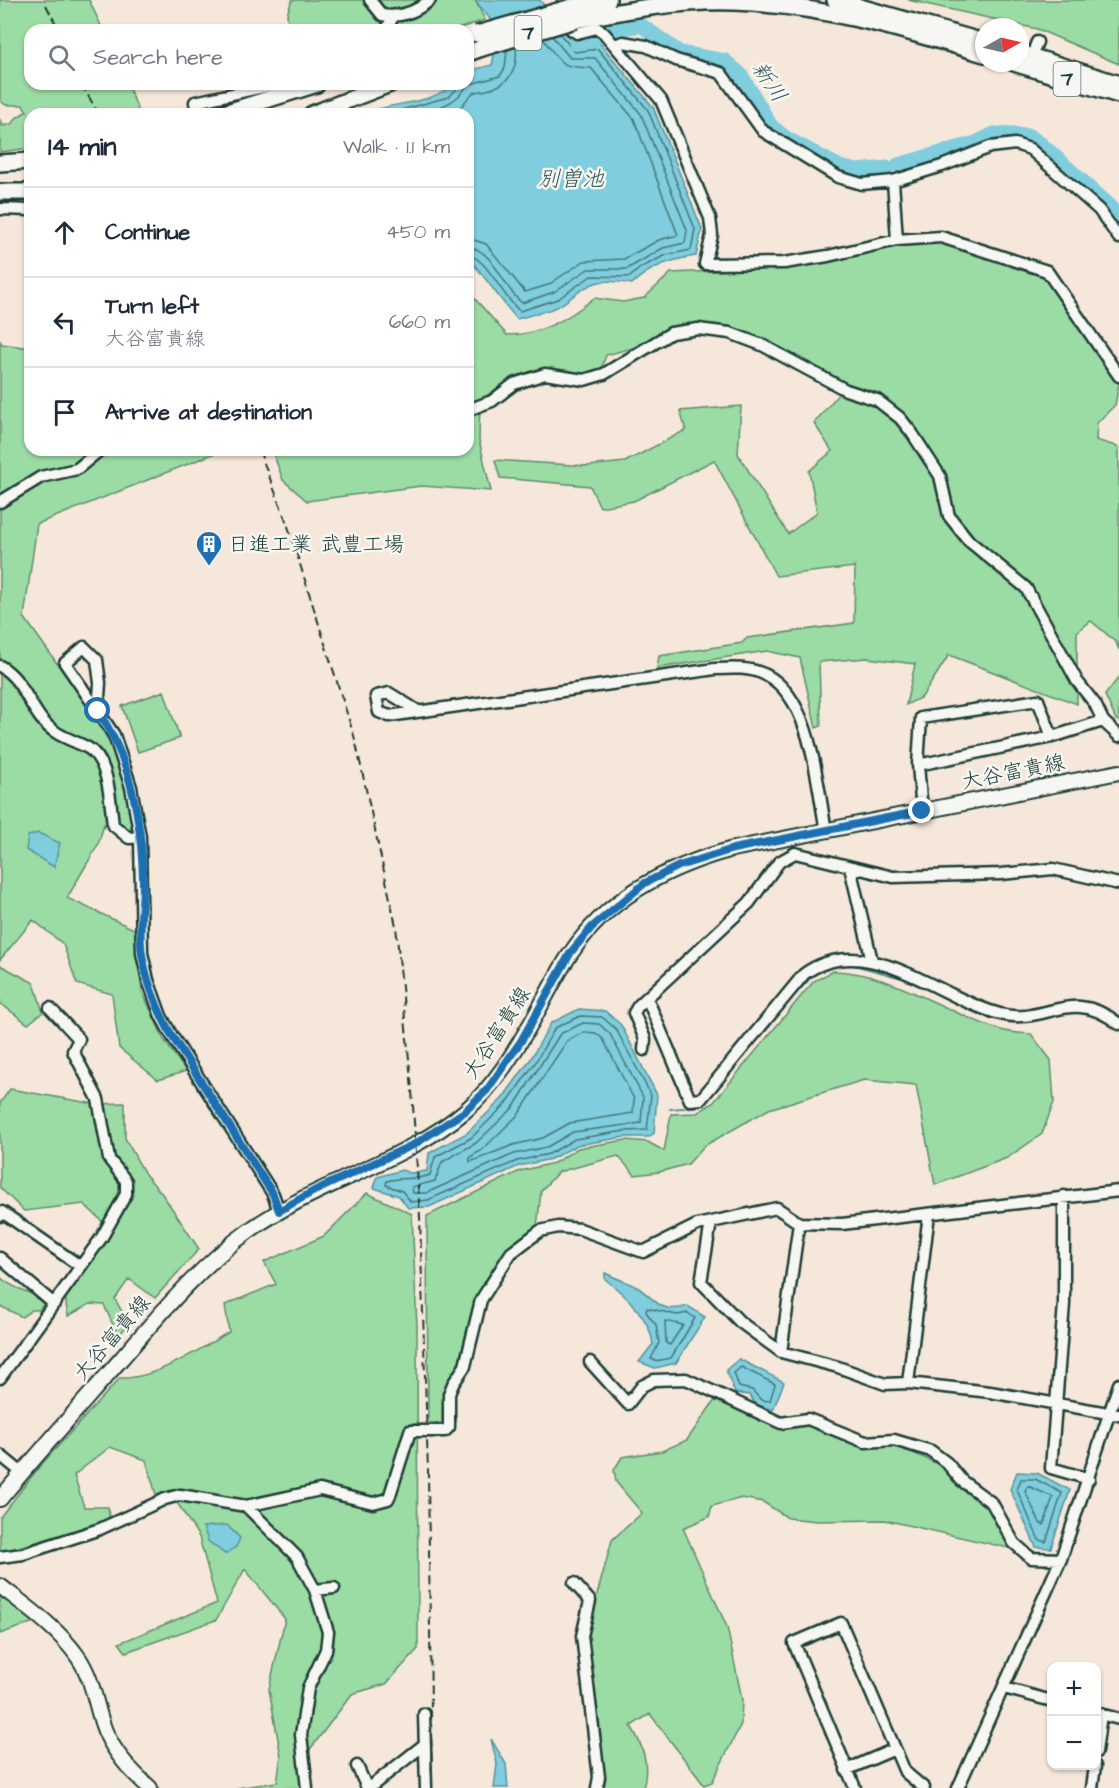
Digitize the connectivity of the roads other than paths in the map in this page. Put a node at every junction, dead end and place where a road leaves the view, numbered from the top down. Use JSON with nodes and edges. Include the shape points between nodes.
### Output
{"nodes":[{"id":1,"x":370,"y":0,"type":"edge"},
{"id":2,"x":430,"y":0,"type":"edge"},
{"id":3,"x":608,"y":0,"type":"edge"},
{"id":4,"x":835,"y":0,"type":"edge"},
{"id":5,"x":570,"y":9,"type":"edge"},
{"id":6,"x":393,"y":16,"type":"junction"},
{"id":7,"x":389,"y":24,"type":"edge"},
{"id":8,"x":975,"y":39,"type":"edge"},
{"id":9,"x":474,"y":43,"type":"edge"},
{"id":10,"x":615,"y":45,"type":"junction"},
{"id":11,"x":975,"y":51,"type":"edge"},
{"id":12,"x":1029,"y":56,"type":"edge"},
{"id":13,"x":1029,"y":68,"type":"edge"},
{"id":14,"x":1119,"y":84,"type":"edge"},
{"id":15,"x":250,"y":90,"type":"edge"},
{"id":16,"x":298,"y":90,"type":"edge"},
{"id":17,"x":374,"y":90,"type":"edge"},
{"id":18,"x":1119,"y":95,"type":"edge"},
{"id":19,"x":196,"y":108,"type":"edge"},
{"id":20,"x":240,"y":108,"type":"edge"},
{"id":21,"x":328,"y":108,"type":"edge"},
{"id":22,"x":24,"y":161,"type":"edge"},
{"id":23,"x":0,"y":163,"type":"edge"},
{"id":24,"x":893,"y":181,"type":"junction"},
{"id":25,"x":0,"y":192,"type":"edge"},
{"id":26,"x":24,"y":192,"type":"edge"},
{"id":27,"x":0,"y":209,"type":"edge"},
{"id":28,"x":24,"y":210,"type":"edge"},
{"id":29,"x":1119,"y":238,"type":"edge"},
{"id":30,"x":897,"y":240,"type":"junction"},
{"id":31,"x":1119,"y":376,"type":"edge"},
{"id":32,"x":474,"y":408,"type":"edge"},
{"id":33,"x":93,"y":456,"type":"edge"},
{"id":34,"x":0,"y":502,"type":"edge"},
{"id":35,"x":0,"y":666,"type":"edge"},
{"id":36,"x":98,"y":711,"type":"junction"},
{"id":37,"x":418,"y":711,"type":"dead end"},
{"id":38,"x":1103,"y":721,"type":"junction"},
{"id":39,"x":1119,"y":736,"type":"edge"},
{"id":40,"x":1052,"y":737,"type":"junction"},
{"id":41,"x":918,"y":765,"type":"junction"},
{"id":42,"x":1119,"y":772,"type":"edge"},
{"id":43,"x":922,"y":811,"type":"junction"},
{"id":44,"x":826,"y":831,"type":"junction"},
{"id":45,"x":140,"y":837,"type":"junction"},
{"id":46,"x":850,"y":867,"type":"junction"},
{"id":47,"x":1119,"y":884,"type":"edge"},
{"id":48,"x":872,"y":961,"type":"junction"},
{"id":49,"x":647,"y":998,"type":"junction"},
{"id":50,"x":50,"y":1008,"type":"dead end"},
{"id":51,"x":1119,"y":1024,"type":"edge"},
{"id":52,"x":644,"y":1050,"type":"dead end"},
{"id":53,"x":1119,"y":1191,"type":"edge"},
{"id":54,"x":1064,"y":1196,"type":"junction"},
{"id":55,"x":279,"y":1211,"type":"junction"},
{"id":56,"x":929,"y":1214,"type":"junction"},
{"id":57,"x":0,"y":1216,"type":"edge"},
{"id":58,"x":711,"y":1222,"type":"junction"},
{"id":59,"x":799,"y":1223,"type":"junction"},
{"id":60,"x":0,"y":1258,"type":"edge"},
{"id":61,"x":80,"y":1266,"type":"junction"},
{"id":62,"x":54,"y":1304,"type":"junction"},
{"id":63,"x":781,"y":1352,"type":"junction"},
{"id":64,"x":590,"y":1362,"type":"dead end"},
{"id":65,"x":0,"y":1378,"type":"edge"},
{"id":66,"x":908,"y":1383,"type":"junction"},
{"id":67,"x":1119,"y":1384,"type":"edge"},
{"id":68,"x":1055,"y":1402,"type":"junction"},
{"id":69,"x":1115,"y":1414,"type":"edge"},
{"id":70,"x":0,"y":1455,"type":"edge"},
{"id":71,"x":22,"y":1473,"type":"junction"},
{"id":72,"x":1089,"y":1479,"type":"junction"},
{"id":73,"x":0,"y":1499,"type":"edge"},
{"id":74,"x":246,"y":1506,"type":"junction"},
{"id":75,"x":0,"y":1557,"type":"edge"},
{"id":76,"x":1061,"y":1559,"type":"junction"},
{"id":77,"x":574,"y":1583,"type":"dead end"},
{"id":78,"x":0,"y":1586,"type":"edge"},
{"id":79,"x":334,"y":1588,"type":"dead end"},
{"id":80,"x":315,"y":1590,"type":"junction"},
{"id":81,"x":1004,"y":1688,"type":"junction"},
{"id":82,"x":1047,"y":1700,"type":"edge"},
{"id":83,"x":424,"y":1714,"type":"dead end"},
{"id":84,"x":1101,"y":1714,"type":"edge"},
{"id":85,"x":1119,"y":1719,"type":"edge"},
{"id":86,"x":424,"y":1744,"type":"junction"},
{"id":87,"x":895,"y":1749,"type":"junction"},
{"id":88,"x":357,"y":1766,"type":"dead end"},
{"id":89,"x":846,"y":1770,"type":"junction"},
{"id":90,"x":1094,"y":1770,"type":"edge"},
{"id":91,"x":150,"y":1788,"type":"edge"},
{"id":92,"x":307,"y":1788,"type":"edge"},
{"id":93,"x":368,"y":1788,"type":"edge"},
{"id":94,"x":426,"y":1788,"type":"edge"},
{"id":95,"x":597,"y":1788,"type":"edge"},
{"id":96,"x":855,"y":1788,"type":"edge"},
{"id":97,"x":924,"y":1788,"type":"edge"},
{"id":98,"x":958,"y":1788,"type":"edge"},
{"id":99,"x":1092,"y":1788,"type":"edge"}],
"edges":[{"from":1,"to":6,"type":"street","via":[[382,15]]},
{"from":2,"to":6,"type":"street","via":[[416,10]]},
{"from":3,"to":5,"type":"highway","number":"7"},
{"from":4,"to":8,"type":"highway"},
{"from":5,"to":9,"type":"highway","number":"7","bridge":true},
{"from":5,"to":10,"type":"street","via":[[572,29],[578,33],[597,28]]},
{"from":5,"to":11,"type":"highway","number":"7","via":[[733,2],[781,5],[858,17]]},
{"from":6,"to":7,"type":"street"},
{"from":10,"to":24,"type":"street","via":[[623,42],[646,46],[676,60],[721,73],[763,131],[795,153],[837,177],[854,182]]},
{"from":10,"to":30,"type":"street","via":[[661,100],[710,218],[712,235],[705,264],[784,262]]},
{"from":12,"to":14,"type":"highway","number":"7"},
{"from":13,"to":18,"type":"highway","number":"7"},
{"from":15,"to":19,"type":"street","via":[[195,102]]},
{"from":16,"to":20,"type":"highway"},
{"from":17,"to":21,"type":"highway"},
{"from":22,"to":23,"type":"highway"},
{"from":24,"to":29,"type":"street","via":[[990,147],[1015,144],[1030,149],[1099,210]]},
{"from":24,"to":30,"type":"street"},
{"from":25,"to":26,"type":"highway"},
{"from":27,"to":28,"type":"street"},
{"from":30,"to":31,"type":"street","via":[[941,237],[1047,271]]},
{"from":32,"to":38,"type":"street","via":[[492,401],[514,384],[545,374],[584,380],[604,374],[671,333],[698,329],[730,333],[762,345],[846,390],[877,400],[900,418],[940,476],[949,516],[962,533],[1026,588]]},
{"from":33,"to":34,"type":"street","via":[[77,469],[41,477]]},
{"from":35,"to":45,"type":"street","via":[[10,672],[41,719],[60,737],[90,749],[106,774],[113,825],[129,838]]},
{"from":36,"to":36,"type":"street","via":[[97,660],[84,647],[65,663]]},
{"from":36,"to":45,"type":"street","via":[[123,756]]},
{"from":37,"to":44,"type":"street","via":[[715,669],[741,667],[765,674],[785,688],[806,730]]},
{"from":38,"to":39,"type":"street"},
{"from":38,"to":40,"type":"street"},
{"from":40,"to":41,"type":"street"},
{"from":40,"to":41,"type":"street","via":[[1038,699],[921,718]]},
{"from":41,"to":43,"type":"street"},
{"from":42,"to":43,"type":"main road","name":"大谷富貴線"},
{"from":43,"to":44,"type":"main road","name":"大谷富貴線"},
{"from":44,"to":55,"type":"main road","name":"大谷富貴線","via":[[705,857],[645,883],[592,927],[571,952],[516,1049],[487,1090],[464,1112],[415,1144]]},
{"from":45,"to":55,"type":"street","via":[[142,953],[161,1016],[273,1194]]},
{"from":46,"to":47,"type":"street","via":[[893,877],[1053,869]]},
{"from":46,"to":48,"type":"street"},
{"from":46,"to":49,"type":"street","via":[[795,853],[779,862],[748,903]]},
{"from":48,"to":49,"type":"street","via":[[838,958],[820,963],[804,974],[701,1099],[690,1100]]},
{"from":48,"to":51,"type":"street","via":[[1002,1015],[1071,1005],[1096,1010]]},
{"from":49,"to":52,"type":"street","via":[[634,1013],[645,1039]]},
{"from":50,"to":61,"type":"street","via":[[79,1039],[73,1051],[98,1099],[109,1159],[126,1181],[126,1194]]},
{"from":53,"to":54,"type":"street"},
{"from":54,"to":56,"type":"street"},
{"from":54,"to":68,"type":"street","via":[[1064,1304]]},
{"from":55,"to":71,"type":"main road","name":"大谷富貴線","via":[[231,1244],[180,1293]]},
{"from":56,"to":59,"type":"street","via":[[842,1224]]},
{"from":56,"to":66,"type":"street"},
{"from":57,"to":61,"type":"street","via":[[2,1212]]},
{"from":58,"to":59,"type":"street","via":[[777,1208]]},
{"from":58,"to":63,"type":"street","via":[[701,1282],[740,1322]]},
{"from":58,"to":74,"type":"street","bridge":true,"via":[[643,1252],[580,1229],[558,1227],[540,1231],[497,1272],[481,1300],[465,1366],[449,1394],[449,1427],[445,1431],[410,1431],[390,1495],[383,1502],[320,1490]]},
{"from":59,"to":63,"type":"street"},
{"from":60,"to":62,"type":"street"},
{"from":61,"to":62,"type":"street"},
{"from":62,"to":65,"type":"street"},
{"from":63,"to":66,"type":"street","via":[[885,1384]]},
{"from":64,"to":76,"type":"street","via":[[628,1404],[642,1386],[654,1380],[686,1379],[781,1423],[808,1419],[865,1442],[894,1440],[931,1451],[992,1503],[1014,1543],[1031,1558]]},
{"from":66,"to":68,"type":"street"},
{"from":67,"to":69,"type":"street"},
{"from":68,"to":69,"type":"street"},
{"from":68,"to":72,"type":"street","via":[[1052,1468]]},
{"from":69,"to":72,"type":"street"},
{"from":70,"to":71,"type":"street"},
{"from":71,"to":73,"type":"main road","name":"大谷富貴線"},
{"from":72,"to":76,"type":"street"},
{"from":74,"to":75,"type":"street","via":[[180,1495],[100,1529],[23,1554]]},
{"from":74,"to":80,"type":"street","via":[[297,1557]]},
{"from":76,"to":81,"type":"street"},
{"from":77,"to":95,"type":"street","via":[[590,1601],[582,1636],[599,1777]]},
{"from":78,"to":91,"type":"main road","via":[[78,1657],[115,1751]]},
{"from":79,"to":80,"type":"street"},
{"from":80,"to":92,"type":"street","via":[[328,1632],[326,1650],[308,1688],[301,1735]]},
{"from":81,"to":82,"type":"street"},
{"from":81,"to":98,"type":"street"},
{"from":83,"to":86,"type":"street"},
{"from":84,"to":85,"type":"street"},
{"from":86,"to":93,"type":"street"},
{"from":86,"to":94,"type":"street"},
{"from":87,"to":89,"type":"street"},
{"from":87,"to":89,"type":"street","via":[[841,1623],[831,1627],[794,1643]]},
{"from":87,"to":97,"type":"street","via":[[905,1773]]},
{"from":88,"to":93,"type":"street"},
{"from":89,"to":96,"type":"street"},
{"from":90,"to":99,"type":"street"}]}
